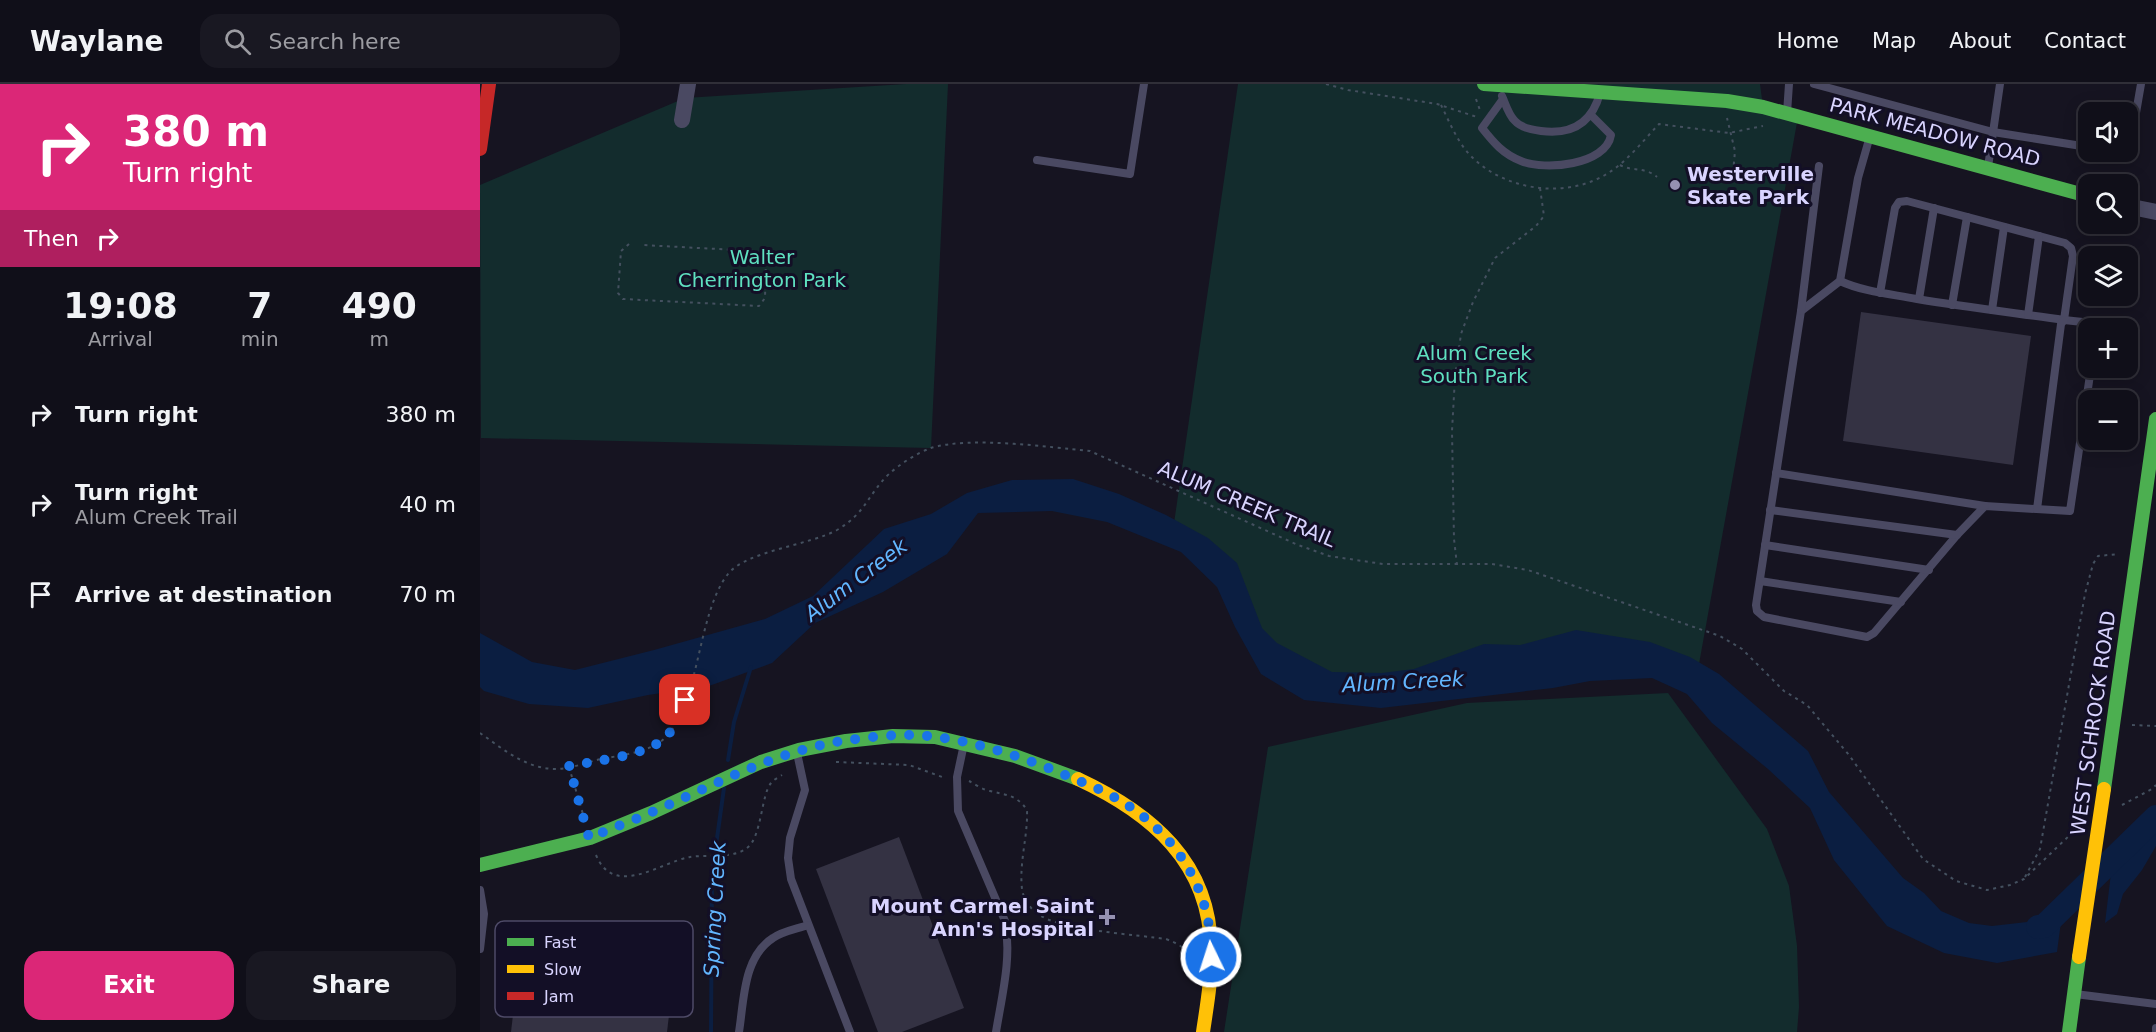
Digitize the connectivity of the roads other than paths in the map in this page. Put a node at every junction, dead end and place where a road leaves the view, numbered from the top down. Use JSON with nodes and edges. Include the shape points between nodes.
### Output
{"nodes":[{"id":1,"x":489,"y":84,"type":"edge"},
{"id":2,"x":687,"y":84,"type":"edge"},
{"id":3,"x":1144,"y":84,"type":"edge"},
{"id":4,"x":1790,"y":84,"type":"edge"},
{"id":5,"x":1814,"y":84,"type":"edge"},
{"id":6,"x":2000,"y":84,"type":"edge"},
{"id":7,"x":2141,"y":84,"type":"edge"},
{"id":8,"x":1485,"y":87,"type":"edge"},
{"id":9,"x":1600,"y":92,"type":"junction"},
{"id":10,"x":1503,"y":99,"type":"junction"},
{"id":11,"x":2138,"y":102,"type":"edge"},
{"id":12,"x":1787,"y":114,"type":"junction"},
{"id":13,"x":1591,"y":115,"type":"junction"},
{"id":14,"x":682,"y":120,"type":"dead end"},
{"id":15,"x":1993,"y":132,"type":"junction"},
{"id":16,"x":1870,"y":136,"type":"junction"},
{"id":17,"x":2078,"y":145,"type":"edge"},
{"id":18,"x":480,"y":149,"type":"edge"},
{"id":19,"x":1037,"y":160,"type":"dead end"},
{"id":20,"x":1820,"y":166,"type":"dead end"},
{"id":21,"x":1988,"y":168,"type":"junction"},
{"id":22,"x":2078,"y":193,"type":"edge"},
{"id":23,"x":1934,"y":208,"type":"junction"},
{"id":24,"x":2138,"y":208,"type":"edge"},
{"id":25,"x":2156,"y":212,"type":"edge"},
{"id":26,"x":1967,"y":217,"type":"junction"},
{"id":27,"x":2004,"y":227,"type":"junction"},
{"id":28,"x":2039,"y":236,"type":"junction"},
{"id":29,"x":1840,"y":281,"type":"junction"},
{"id":30,"x":1880,"y":292,"type":"junction"},
{"id":31,"x":1919,"y":299,"type":"junction"},
{"id":32,"x":1952,"y":305,"type":"junction"},
{"id":33,"x":1992,"y":310,"type":"junction"},
{"id":34,"x":1801,"y":311,"type":"junction"},
{"id":35,"x":2028,"y":315,"type":"junction"},
{"id":36,"x":2064,"y":320,"type":"junction"},
{"id":37,"x":2078,"y":322,"type":"edge"},
{"id":38,"x":2090,"y":378,"type":"edge"},
{"id":39,"x":2156,"y":418,"type":"edge"},
{"id":40,"x":1776,"y":473,"type":"junction"},
{"id":41,"x":1985,"y":506,"type":"junction"},
{"id":42,"x":2037,"y":509,"type":"junction"},
{"id":43,"x":1770,"y":510,"type":"junction"},
{"id":44,"x":1957,"y":536,"type":"junction"},
{"id":45,"x":1765,"y":545,"type":"junction"},
{"id":46,"x":1929,"y":570,"type":"junction"},
{"id":47,"x":1760,"y":581,"type":"junction"},
{"id":48,"x":1901,"y":602,"type":"junction"},
{"id":49,"x":964,"y":744,"type":"junction"},
{"id":50,"x":796,"y":751,"type":"junction"},
{"id":51,"x":480,"y":865,"type":"edge"},
{"id":52,"x":480,"y":890,"type":"edge"},
{"id":53,"x":808,"y":925,"type":"junction"},
{"id":54,"x":480,"y":949,"type":"edge"},
{"id":55,"x":2074,"y":994,"type":"junction"},
{"id":56,"x":2156,"y":1004,"type":"edge"},
{"id":57,"x":739,"y":1032,"type":"edge"},
{"id":58,"x":850,"y":1032,"type":"edge"},
{"id":59,"x":996,"y":1032,"type":"edge"},
{"id":60,"x":1203,"y":1032,"type":"edge"},
{"id":61,"x":2069,"y":1032,"type":"edge"}],
"edges":[{"from":1,"to":18,"type":"street"},
{"from":2,"to":14,"type":"street"},
{"from":3,"to":19,"type":"lane","via":[[1130,174]]},
{"from":4,"to":12,"type":"lane"},
{"from":5,"to":15,"type":"lane"},
{"from":6,"to":15,"type":"lane"},
{"from":7,"to":11,"type":"lane"},
{"from":8,"to":9,"type":"street","name":"PARK MEADOW ROAD"},
{"from":8,"to":10,"type":"lane"},
{"from":9,"to":12,"type":"street","name":"PARK MEADOW ROAD","via":[[1727,101]]},
{"from":9,"to":13,"type":"lane"},
{"from":10,"to":13,"type":"lane","via":[[1515,121],[1532,130],[1566,132],[1579,127]]},
{"from":10,"to":13,"type":"lane","via":[[1482,129],[1502,152],[1541,166],[1598,155],[1611,135]]},
{"from":12,"to":16,"type":"street","name":"PARK MEADOW ROAD"},
{"from":15,"to":17,"type":"lane"},
{"from":15,"to":21,"type":"lane"},
{"from":16,"to":21,"type":"street","name":"PARK MEADOW ROAD"},
{"from":16,"to":29,"type":"lane","via":[[1858,178]]},
{"from":20,"to":34,"type":"lane"},
{"from":21,"to":22,"type":"street","name":"PARK MEADOW ROAD"},
{"from":23,"to":26,"type":"lane"},
{"from":23,"to":30,"type":"lane","via":[[1907,201],[1899,202],[1895,208]]},
{"from":23,"to":31,"type":"lane"},
{"from":24,"to":25,"type":"street"},
{"from":26,"to":27,"type":"lane"},
{"from":26,"to":32,"type":"lane"},
{"from":27,"to":28,"type":"lane"},
{"from":27,"to":33,"type":"lane"},
{"from":28,"to":35,"type":"lane"},
{"from":28,"to":36,"type":"lane","via":[[2071,248]]},
{"from":29,"to":30,"type":"lane"},
{"from":29,"to":34,"type":"lane"},
{"from":30,"to":31,"type":"lane"},
{"from":31,"to":32,"type":"lane"},
{"from":32,"to":33,"type":"lane"},
{"from":33,"to":35,"type":"lane"},
{"from":34,"to":40,"type":"lane"},
{"from":35,"to":36,"type":"lane"},
{"from":36,"to":37,"type":"lane"},
{"from":36,"to":42,"type":"lane"},
{"from":38,"to":42,"type":"lane","via":[[2070,512]]},
{"from":39,"to":55,"type":"street","name":"WEST SCHROCK ROAD","bridge":true},
{"from":40,"to":41,"type":"lane"},
{"from":40,"to":43,"type":"lane"},
{"from":41,"to":42,"type":"lane"},
{"from":41,"to":44,"type":"lane"},
{"from":43,"to":44,"type":"lane"},
{"from":43,"to":45,"type":"lane"},
{"from":44,"to":46,"type":"lane"},
{"from":45,"to":46,"type":"lane"},
{"from":45,"to":47,"type":"lane"},
{"from":46,"to":48,"type":"lane"},
{"from":47,"to":48,"type":"lane"},
{"from":47,"to":48,"type":"lane","via":[[1756,605],[1764,617],[1860,637],[1874,633]]},
{"from":49,"to":50,"type":"street","via":[[927,736],[893,736]]},
{"from":49,"to":59,"type":"lane","via":[[958,810],[1005,921],[1008,937]]},
{"from":49,"to":60,"type":"street","via":[[1036,762],[1109,794],[1140,813],[1168,838],[1189,867],[1204,902],[1212,938]]},
{"from":50,"to":51,"type":"street","via":[[738,772],[589,838]]},
{"from":50,"to":53,"type":"lane","via":[[805,790],[788,858],[791,879]]},
{"from":52,"to":54,"type":"lane","via":[[484,914]]},
{"from":53,"to":57,"type":"lane","via":[[775,936],[762,946],[748,975]]},
{"from":53,"to":58,"type":"lane"},
{"from":55,"to":56,"type":"lane"},
{"from":55,"to":61,"type":"street","name":"WEST SCHROCK ROAD"}]}
